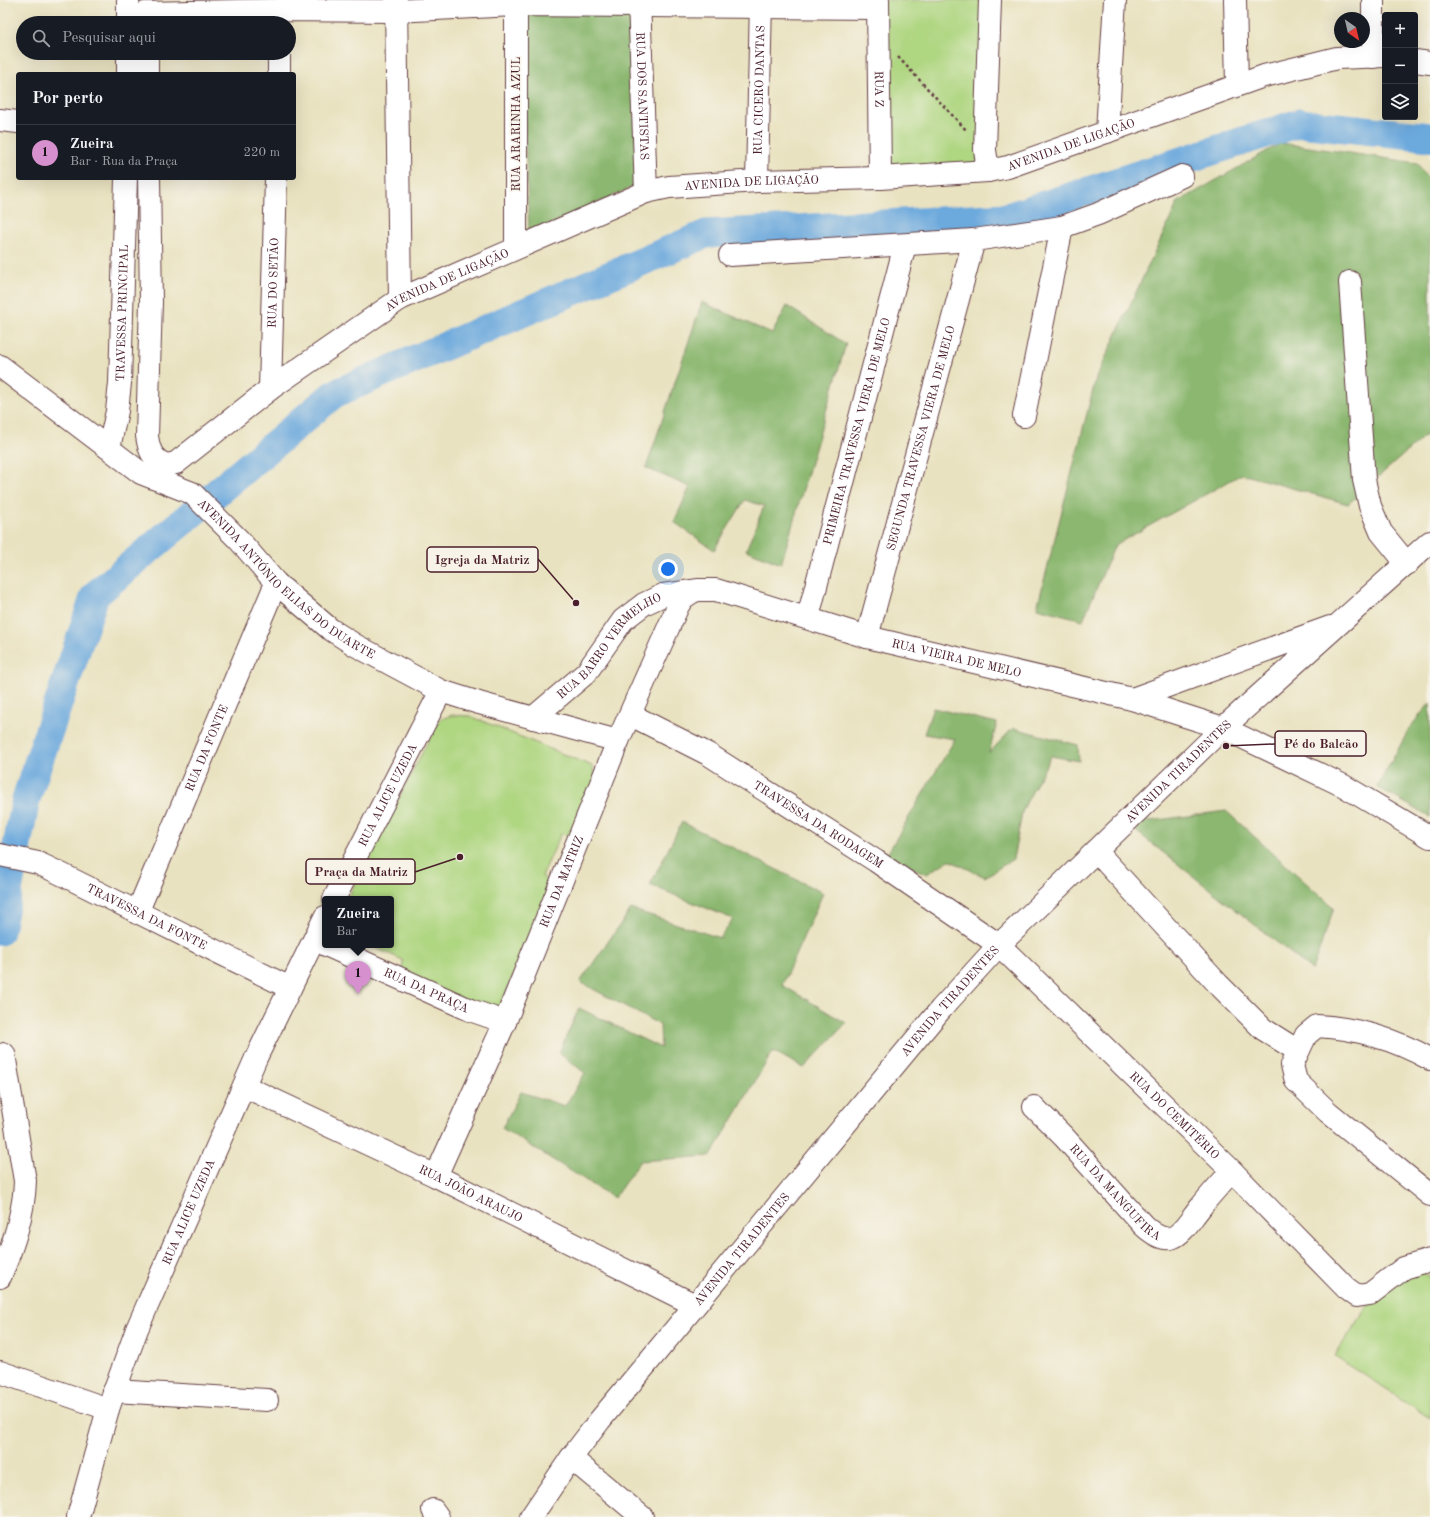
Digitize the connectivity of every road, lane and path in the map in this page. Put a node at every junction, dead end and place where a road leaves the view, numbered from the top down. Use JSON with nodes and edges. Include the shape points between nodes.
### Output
{"nodes":[{"id":1,"x":128,"y":0,"type":"edge"},
{"id":2,"x":990,"y":0,"type":"edge"},
{"id":3,"x":1115,"y":0,"type":"edge"},
{"id":4,"x":1235,"y":0,"type":"edge"},
{"id":5,"x":1373,"y":0,"type":"edge"},
{"id":6,"x":516,"y":2,"type":"edge"},
{"id":7,"x":640,"y":3,"type":"edge"},
{"id":8,"x":761,"y":4,"type":"edge"},
{"id":9,"x":878,"y":4,"type":"edge"},
{"id":10,"x":395,"y":6,"type":"edge"},
{"id":11,"x":280,"y":11,"type":"edge"},
{"id":12,"x":141,"y":15,"type":"edge"},
{"id":13,"x":877,"y":34,"type":"junction"},
{"id":14,"x":1379,"y":56,"type":"edge"},
{"id":15,"x":128,"y":60,"type":"edge"},
{"id":16,"x":147,"y":60,"type":"edge"},
{"id":17,"x":279,"y":60,"type":"edge"},
{"id":18,"x":1418,"y":61,"type":"edge"},
{"id":19,"x":1430,"y":63,"type":"edge"},
{"id":20,"x":128,"y":72,"type":"edge"},
{"id":21,"x":147,"y":72,"type":"edge"},
{"id":22,"x":278,"y":72,"type":"edge"},
{"id":23,"x":1238,"y":84,"type":"junction"},
{"id":24,"x":0,"y":120,"type":"edge"},
{"id":25,"x":16,"y":122,"type":"edge"},
{"id":26,"x":1107,"y":132,"type":"junction"},
{"id":27,"x":986,"y":160,"type":"junction"},
{"id":28,"x":1182,"y":176,"type":"dead end"},
{"id":29,"x":880,"y":178,"type":"junction"},
{"id":30,"x":126,"y":180,"type":"edge"},
{"id":31,"x":149,"y":180,"type":"edge"},
{"id":32,"x":276,"y":180,"type":"edge"},
{"id":33,"x":757,"y":180,"type":"junction"},
{"id":34,"x":646,"y":192,"type":"junction"},
{"id":35,"x":1062,"y":227,"type":"junction"},
{"id":36,"x":974,"y":240,"type":"junction"},
{"id":37,"x":905,"y":245,"type":"junction"},
{"id":38,"x":516,"y":248,"type":"junction"},
{"id":39,"x":730,"y":255,"type":"dead end"},
{"id":40,"x":1350,"y":282,"type":"dead end"},
{"id":41,"x":400,"y":299,"type":"junction"},
{"id":42,"x":0,"y":366,"type":"edge"},
{"id":43,"x":270,"y":388,"type":"junction"},
{"id":44,"x":1024,"y":416,"type":"dead end"},
{"id":45,"x":109,"y":448,"type":"junction"},
{"id":46,"x":1430,"y":542,"type":"edge"},
{"id":47,"x":1407,"y":564,"type":"junction"},
{"id":48,"x":276,"y":583,"type":"junction"},
{"id":49,"x":692,"y":592,"type":"junction"},
{"id":50,"x":808,"y":617,"type":"junction"},
{"id":51,"x":1342,"y":622,"type":"junction"},
{"id":52,"x":867,"y":637,"type":"junction"},
{"id":53,"x":441,"y":691,"type":"junction"},
{"id":54,"x":1132,"y":699,"type":"junction"},
{"id":55,"x":631,"y":715,"type":"junction"},
{"id":56,"x":533,"y":718,"type":"junction"},
{"id":57,"x":1223,"y":728,"type":"junction"},
{"id":58,"x":618,"y":741,"type":"junction"},
{"id":59,"x":1430,"y":837,"type":"edge"},
{"id":60,"x":1096,"y":850,"type":"junction"},
{"id":61,"x":4,"y":856,"type":"edge"},
{"id":62,"x":336,"y":896,"type":"edge"},
{"id":63,"x":137,"y":913,"type":"junction"},
{"id":64,"x":322,"y":943,"type":"edge"},
{"id":65,"x":999,"y":945,"type":"junction"},
{"id":66,"x":333,"y":948,"type":"edge"},
{"id":67,"x":290,"y":988,"type":"junction"},
{"id":68,"x":505,"y":1022,"type":"junction"},
{"id":69,"x":1298,"y":1051,"type":"junction"},
{"id":70,"x":4,"y":1054,"type":"dead end"},
{"id":71,"x":1430,"y":1059,"type":"edge"},
{"id":72,"x":244,"y":1086,"type":"junction"},
{"id":73,"x":1034,"y":1107,"type":"dead end"},
{"id":74,"x":1232,"y":1171,"type":"junction"},
{"id":75,"x":436,"y":1176,"type":"junction"},
{"id":76,"x":1430,"y":1195,"type":"edge"},
{"id":77,"x":1430,"y":1260,"type":"edge"},
{"id":78,"x":0,"y":1277,"type":"edge"},
{"id":79,"x":695,"y":1305,"type":"junction"},
{"id":80,"x":0,"y":1372,"type":"edge"},
{"id":81,"x":111,"y":1400,"type":"junction"},
{"id":82,"x":267,"y":1400,"type":"dead end"},
{"id":83,"x":571,"y":1458,"type":"junction"},
{"id":84,"x":78,"y":1517,"type":"edge"},
{"id":85,"x":531,"y":1517,"type":"edge"},
{"id":86,"x":642,"y":1517,"type":"edge"}],
"edges":[{"from":1,"to":12,"type":"street"},
{"from":2,"to":27,"type":"street"},
{"from":3,"to":26,"type":"street"},
{"from":4,"to":23,"type":"street"},
{"from":5,"to":14,"type":"street"},
{"from":6,"to":7,"type":"street"},
{"from":6,"to":10,"type":"street"},
{"from":6,"to":38,"type":"street","name":"RUA ARARINHA AZUL"},
{"from":7,"to":8,"type":"street"},
{"from":7,"to":34,"type":"street","name":"RUA DOS SANTISTAS"},
{"from":8,"to":9,"type":"street"},
{"from":8,"to":33,"type":"street","name":"RUA CICERO DANTAS"},
{"from":9,"to":13,"type":"street","name":"RUA Z"},
{"from":10,"to":11,"type":"street"},
{"from":10,"to":41,"type":"street"},
{"from":11,"to":12,"type":"street"},
{"from":13,"to":27,"type":"path"},
{"from":13,"to":29,"type":"street","name":"RUA Z"},
{"from":14,"to":23,"type":"street","name":"AVENIDA DE LIGAÇÃO","via":[[1337,58]]},
{"from":15,"to":20,"type":"street"},
{"from":16,"to":21,"type":"street"},
{"from":17,"to":22,"type":"street"},
{"from":18,"to":19,"type":"street"},
{"from":23,"to":26,"type":"street","name":"AVENIDA DE LIGAÇÃO"},
{"from":24,"to":25,"type":"street"},
{"from":26,"to":27,"type":"street","name":"AVENIDA DE LIGAÇÃO","via":[[1008,167]]},
{"from":27,"to":29,"type":"street","name":"AVENIDA DE LIGAÇÃO"},
{"from":28,"to":35,"type":"street","via":[[1098,214]]},
{"from":29,"to":33,"type":"street","name":"AVENIDA DE LIGAÇÃO"},
{"from":30,"to":45,"type":"street","name":"TRAVESSA PRINCIPAL","via":[[120,383]]},
{"from":31,"to":43,"type":"street","name":"AVENIDA DE LIGAÇÃO","via":[[151,302],[147,436],[149,450],[158,461],[166,465],[176,463]]},
{"from":32,"to":43,"type":"street","name":"RUA DO SETÃO"},
{"from":33,"to":34,"type":"street","name":"AVENIDA DE LIGAÇÃO","via":[[669,187]]},
{"from":34,"to":38,"type":"street","name":"AVENIDA DE LIGAÇÃO"},
{"from":35,"to":36,"type":"street"},
{"from":35,"to":44,"type":"street"},
{"from":36,"to":37,"type":"street"},
{"from":36,"to":52,"type":"street","name":"SEGUNDA TRAVESSA VIERA DE MELO"},
{"from":37,"to":39,"type":"street"},
{"from":37,"to":50,"type":"street","name":"PRIMEIRA TRAVESSA VIERA DE MELO"},
{"from":38,"to":41,"type":"street","name":"AVENIDA DE LIGAÇÃO"},
{"from":40,"to":47,"type":"street","via":[[1364,480],[1370,506],[1381,532]]},
{"from":41,"to":43,"type":"street","name":"AVENIDA DE LIGAÇÃO"},
{"from":42,"to":45,"type":"street","name":"AVENIDA ANTÓNIO ELIAS DO DUARTE"},
{"from":45,"to":48,"type":"street","name":"AVENIDA ANTÓNIO ELIAS DO DUARTE","via":[[141,473],[187,490],[195,496],[240,540]]},
{"from":46,"to":47,"type":"street","name":"AVENIDA TIRADENTES"},
{"from":47,"to":51,"type":"street","name":"AVENIDA TIRADENTES"},
{"from":48,"to":53,"type":"street","name":"AVENIDA ANTÓNIO ELIAS DO DUARTE","via":[[330,629]]},
{"from":48,"to":63,"type":"street","name":"RUA DA FONTE"},
{"from":49,"to":50,"type":"street","name":"RUA VIEIRA DE MELO","via":[[716,590]]},
{"from":49,"to":55,"type":"street","name":"RUA DA MATRIZ","via":[[683,598],[678,606]]},
{"from":49,"to":56,"type":"street","name":"RUA BARRO VERMELHO","via":[[663,595],[644,604],[623,620],[586,673]]},
{"from":50,"to":52,"type":"street","name":"RUA VIEIRA DE MELO"},
{"from":51,"to":54,"type":"street"},
{"from":51,"to":57,"type":"street","name":"AVENIDA TIRADENTES"},
{"from":52,"to":54,"type":"street","name":"RUA VIEIRA DE MELO"},
{"from":53,"to":56,"type":"street"},
{"from":53,"to":62,"type":"street","name":"RUA ALICE UZEDA"},
{"from":54,"to":57,"type":"street","name":"RUA VIEIRA DE MELO"},
{"from":55,"to":58,"type":"street","name":"RUA DA MATRIZ"},
{"from":55,"to":65,"type":"street","name":"TRAVESSA DA RODAGEM","via":[[708,754],[876,861]]},
{"from":56,"to":58,"type":"street"},
{"from":57,"to":59,"type":"street","via":[[1344,786]]},
{"from":57,"to":60,"type":"street","name":"AVENIDA TIRADENTES"},
{"from":58,"to":68,"type":"street","name":"RUA DA MATRIZ"},
{"from":60,"to":65,"type":"street","name":"AVENIDA TIRADENTES"},
{"from":60,"to":69,"type":"street","via":[[1263,1029]]},
{"from":61,"to":63,"type":"street","name":"TRAVESSA DA FONTE","via":[[38,864]]},
{"from":63,"to":67,"type":"street","name":"TRAVESSA DA FONTE"},
{"from":64,"to":67,"type":"street","name":"RUA ALICE UZEDA"},
{"from":65,"to":74,"type":"street","name":"RUA DO CEMITÉRIO"},
{"from":65,"to":79,"type":"street","name":"AVENIDA TIRADENTES","via":[[941,1009]]},
{"from":66,"to":68,"type":"street","name":"RUA DA PRAÇA","via":[[470,1010]]},
{"from":67,"to":72,"type":"street","name":"RUA ALICE UZEDA"},
{"from":68,"to":75,"type":"street","name":"RUA DA MATRIZ"},
{"from":69,"to":71,"type":"street","via":[[1310,1029],[1329,1026],[1405,1045]]},
{"from":69,"to":76,"type":"street","via":[[1292,1064],[1296,1081],[1328,1112]]},
{"from":70,"to":78,"type":"street","via":[[24,1167],[25,1188],[16,1234]]},
{"from":72,"to":75,"type":"street","name":"RUA JOÃO ARAUJO"},
{"from":72,"to":81,"type":"street","name":"RUA ALICE UZEDA","via":[[136,1329]]},
{"from":73,"to":74,"type":"street","name":"RUA DA MANGUFIRA","via":[[1143,1225],[1160,1238],[1176,1237],[1186,1228]]},
{"from":74,"to":77,"type":"street","name":"RUA DO CEMITÉRIO","via":[[1346,1288],[1357,1296],[1366,1295],[1396,1272]]},
{"from":75,"to":79,"type":"street","name":"RUA JOÃO ARAUJO"},
{"from":79,"to":83,"type":"street","name":"AVENIDA TIRADENTES"},
{"from":80,"to":81,"type":"street"},
{"from":81,"to":82,"type":"street"},
{"from":81,"to":84,"type":"street","name":"RUA ALICE UZEDA"},
{"from":83,"to":85,"type":"street","name":"AVENIDA TIRADENTES"},
{"from":83,"to":86,"type":"street"}]}
